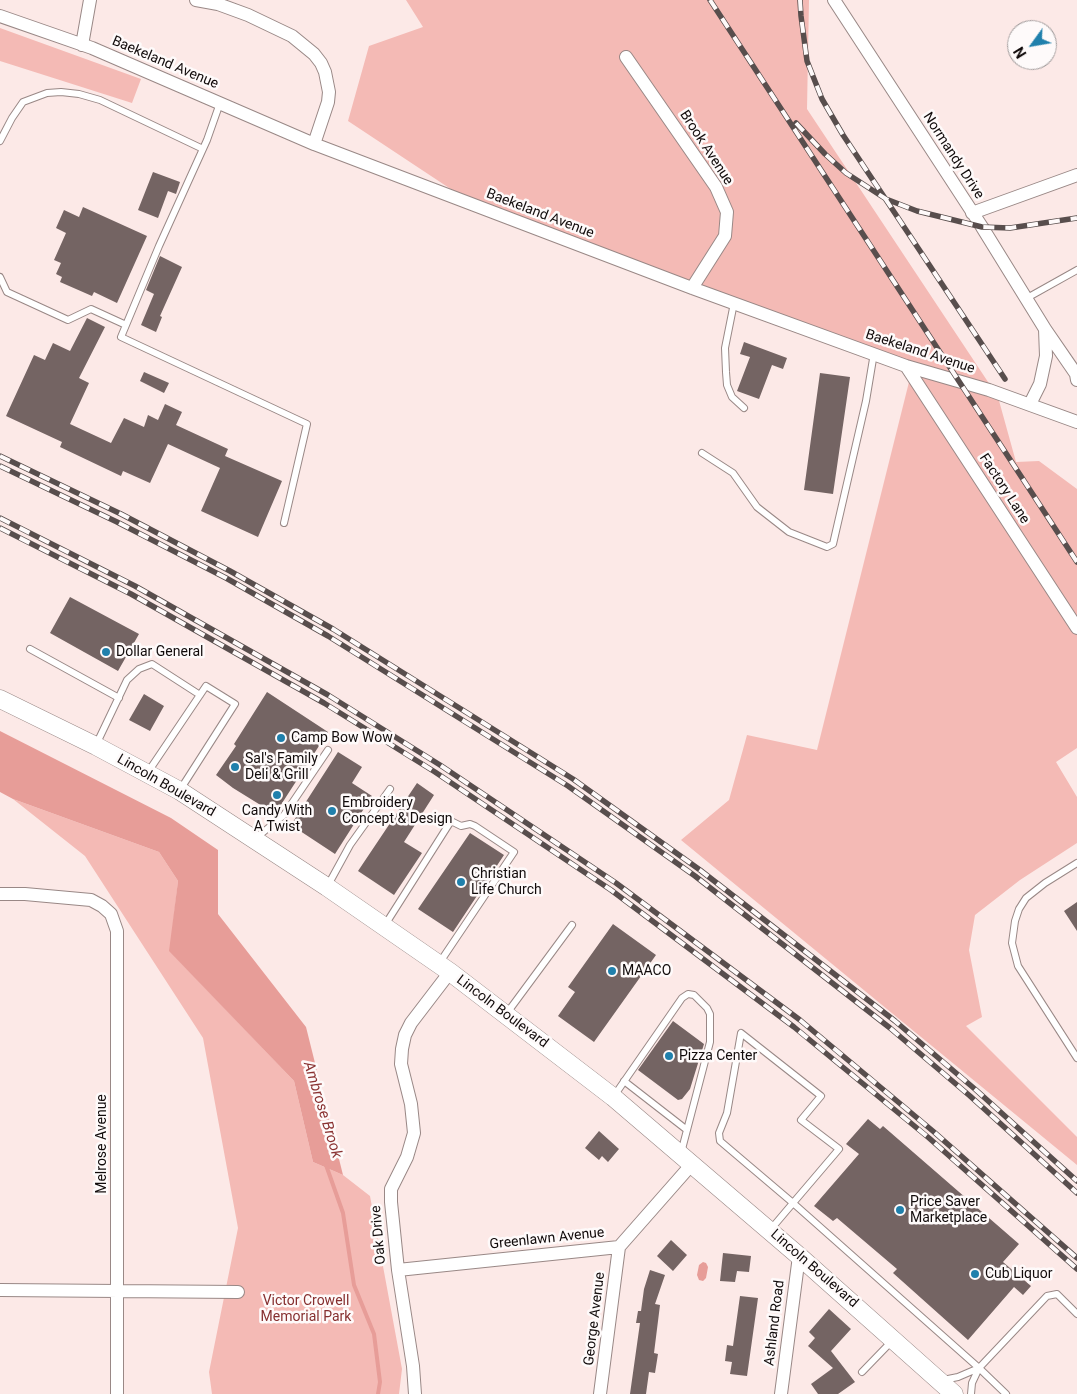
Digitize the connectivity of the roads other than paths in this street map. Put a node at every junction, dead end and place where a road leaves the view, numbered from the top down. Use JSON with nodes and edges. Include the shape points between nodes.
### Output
{"nodes":[{"id":1,"x":90,"y":0,"type":"edge"},
{"id":2,"x":196,"y":0,"type":"edge"},
{"id":3,"x":834,"y":0,"type":"edge"},
{"id":4,"x":218,"y":2,"type":"edge"},
{"id":5,"x":0,"y":16,"type":"edge"},
{"id":6,"x":82,"y":45,"type":"junction"},
{"id":7,"x":626,"y":57,"type":"dead end"},
{"id":8,"x":220,"y":104,"type":"junction"},
{"id":9,"x":0,"y":141,"type":"edge"},
{"id":10,"x":314,"y":144,"type":"junction"},
{"id":11,"x":203,"y":149,"type":"junction"},
{"id":12,"x":1077,"y":174,"type":"edge"},
{"id":13,"x":972,"y":213,"type":"junction"},
{"id":14,"x":1077,"y":270,"type":"edge"},
{"id":15,"x":0,"y":277,"type":"edge"},
{"id":16,"x":692,"y":288,"type":"junction"},
{"id":17,"x":1027,"y":298,"type":"junction"},
{"id":18,"x":734,"y":303,"type":"junction"},
{"id":19,"x":126,"y":325,"type":"junction"},
{"id":20,"x":1045,"y":329,"type":"junction"},
{"id":21,"x":874,"y":353,"type":"junction"},
{"id":22,"x":906,"y":366,"type":"junction"},
{"id":23,"x":1077,"y":380,"type":"edge"},
{"id":24,"x":1030,"y":404,"type":"junction"},
{"id":25,"x":744,"y":408,"type":"dead end"},
{"id":26,"x":1077,"y":422,"type":"edge"},
{"id":27,"x":702,"y":453,"type":"dead end"},
{"id":28,"x":284,"y":523,"type":"dead end"},
{"id":29,"x":1077,"y":628,"type":"edge"},
{"id":30,"x":30,"y":649,"type":"dead end"},
{"id":31,"x":200,"y":695,"type":"junction"},
{"id":32,"x":119,"y":698,"type":"junction"},
{"id":33,"x":0,"y":699,"type":"edge"},
{"id":34,"x":96,"y":746,"type":"junction"},
{"id":35,"x":328,"y":750,"type":"dead end"},
{"id":36,"x":147,"y":773,"type":"junction"},
{"id":37,"x":390,"y":789,"type":"dead end"},
{"id":38,"x":180,"y":791,"type":"junction"},
{"id":39,"x":255,"y":839,"type":"junction"},
{"id":40,"x":1077,"y":863,"type":"edge"},
{"id":41,"x":327,"y":887,"type":"junction"},
{"id":42,"x":0,"y":894,"type":"edge"},
{"id":43,"x":572,"y":925,"type":"dead end"},
{"id":44,"x":385,"y":926,"type":"junction"},
{"id":45,"x":444,"y":968,"type":"junction"},
{"id":46,"x":506,"y":1014,"type":"junction"},
{"id":47,"x":1077,"y":1058,"type":"edge"},
{"id":48,"x":624,"y":1081,"type":"junction"},
{"id":49,"x":613,"y":1097,"type":"junction"},
{"id":50,"x":687,"y":1130,"type":"junction"},
{"id":51,"x":686,"y":1159,"type":"junction"},
{"id":52,"x":793,"y":1203,"type":"junction"},
{"id":53,"x":770,"y":1230,"type":"junction"},
{"id":54,"x":619,"y":1247,"type":"junction"},
{"id":55,"x":799,"y":1256,"type":"junction"},
{"id":56,"x":398,"y":1270,"type":"junction"},
{"id":57,"x":0,"y":1290,"type":"edge"},
{"id":58,"x":117,"y":1291,"type":"junction"},
{"id":59,"x":238,"y":1292,"type":"dead end"},
{"id":60,"x":1077,"y":1314,"type":"edge"},
{"id":61,"x":894,"y":1340,"type":"junction"},
{"id":62,"x":979,"y":1368,"type":"junction"},
{"id":63,"x":862,"y":1372,"type":"dead end"},
{"id":64,"x":940,"y":1381,"type":"junction"},
{"id":65,"x":118,"y":1394,"type":"edge"},
{"id":66,"x":415,"y":1394,"type":"edge"},
{"id":67,"x":600,"y":1394,"type":"edge"},
{"id":68,"x":781,"y":1394,"type":"edge"},
{"id":69,"x":954,"y":1394,"type":"edge"},
{"id":70,"x":971,"y":1394,"type":"edge"},
{"id":71,"x":1006,"y":1394,"type":"edge"}],
"edges":[{"from":1,"to":6,"type":"street"},
{"from":2,"to":4,"type":"street"},
{"from":3,"to":13,"type":"street","name":"Normandy Drive"},
{"from":4,"to":10,"type":"street","via":[[292,36],[321,63],[329,92]]},
{"from":5,"to":6,"type":"street","name":"Baekeland Avenue"},
{"from":6,"to":8,"type":"street","name":"Baekeland Avenue"},
{"from":7,"to":16,"type":"street","name":"Brook Avenue","via":[[716,187],[727,212],[725,236]]},
{"from":8,"to":10,"type":"street","name":"Baekeland Avenue"},
{"from":8,"to":11,"type":"lane"},
{"from":9,"to":11,"type":"lane","via":[[23,102],[47,93],[61,92],[100,100]]},
{"from":10,"to":16,"type":"street","name":"Baekeland Avenue"},
{"from":11,"to":19,"type":"lane"},
{"from":12,"to":13,"type":"street"},
{"from":13,"to":17,"type":"street","name":"Normandy Drive"},
{"from":14,"to":17,"type":"lane"},
{"from":15,"to":19,"type":"lane","via":[[7,292],[68,320],[91,309]]},
{"from":16,"to":18,"type":"street","name":"Baekeland Avenue"},
{"from":17,"to":20,"type":"street","name":"Normandy Drive"},
{"from":18,"to":21,"type":"street","name":"Baekeland Avenue"},
{"from":18,"to":25,"type":"lane","via":[[725,348],[727,385],[732,397]]},
{"from":19,"to":28,"type":"lane","via":[[121,338],[307,424]]},
{"from":20,"to":23,"type":"street","name":"Normandy Drive"},
{"from":20,"to":24,"type":"street","name":"Normandy Drive","via":[[1046,356],[1040,384]]},
{"from":21,"to":22,"type":"street","name":"Baekeland Avenue"},
{"from":21,"to":27,"type":"lane","via":[[833,544],[827,547],[789,532],[757,507],[733,473]]},
{"from":22,"to":24,"type":"street","name":"Baekeland Avenue"},
{"from":22,"to":29,"type":"street","name":"Factory Lane"},
{"from":24,"to":26,"type":"street","name":"Baekeland Avenue"},
{"from":30,"to":32,"type":"lane"},
{"from":31,"to":32,"type":"lane","via":[[152,664],[139,669],[127,680]]},
{"from":31,"to":36,"type":"lane"},
{"from":31,"to":38,"type":"lane","via":[[206,686],[235,704]]},
{"from":32,"to":34,"type":"lane"},
{"from":33,"to":34,"type":"main road","name":"Lincoln Boulevard"},
{"from":34,"to":36,"type":"main road","name":"Lincoln Boulevard"},
{"from":35,"to":39,"type":"lane","via":[[284,815]]},
{"from":36,"to":38,"type":"main road","name":"Lincoln Boulevard"},
{"from":37,"to":41,"type":"lane","via":[[350,845]]},
{"from":38,"to":39,"type":"main road","name":"Lincoln Boulevard"},
{"from":39,"to":41,"type":"main road","name":"Lincoln Boulevard"},
{"from":40,"to":47,"type":"lane","via":[[1026,898],[1015,921],[1012,943],[1018,966]]},
{"from":41,"to":44,"type":"main road","name":"Lincoln Boulevard"},
{"from":42,"to":58,"type":"street","name":"Melrose Avenue","via":[[91,900],[111,914],[117,931]]},
{"from":43,"to":46,"type":"lane"},
{"from":44,"to":45,"type":"main road","name":"Lincoln Boulevard"},
{"from":44,"to":45,"type":"lane","via":[[452,821],[461,826],[470,824],[514,852],[460,931]]},
{"from":45,"to":46,"type":"main road","name":"Lincoln Boulevard"},
{"from":45,"to":56,"type":"street","name":"Oak Drive","via":[[411,1023],[402,1049],[401,1064],[414,1133],[392,1189]]},
{"from":46,"to":49,"type":"main road","name":"Lincoln Boulevard"},
{"from":48,"to":49,"type":"lane"},
{"from":48,"to":50,"type":"lane"},
{"from":48,"to":50,"type":"lane","via":[[682,998],[694,995],[710,1014],[710,1042]]},
{"from":49,"to":51,"type":"main road","name":"Lincoln Boulevard"},
{"from":50,"to":51,"type":"lane"},
{"from":51,"to":53,"type":"main road","name":"Lincoln Boulevard"},
{"from":51,"to":54,"type":"street","name":"Greenlawn Avenue"},
{"from":52,"to":52,"type":"lane","via":[[839,1149],[801,1120],[821,1096],[742,1033],[727,1113],[719,1133],[720,1141]]},
{"from":52,"to":53,"type":"lane"},
{"from":52,"to":62,"type":"lane"},
{"from":53,"to":55,"type":"main road","name":"Lincoln Boulevard"},
{"from":54,"to":56,"type":"street","name":"Greenlawn Avenue"},
{"from":54,"to":67,"type":"street","name":"George Avenue"},
{"from":55,"to":61,"type":"main road","name":"Lincoln Boulevard"},
{"from":55,"to":68,"type":"street","name":"Ashland Road"},
{"from":56,"to":66,"type":"street","name":"Oak Drive"},
{"from":57,"to":58,"type":"street"},
{"from":58,"to":59,"type":"street"},
{"from":58,"to":65,"type":"street","name":"Melrose Avenue"},
{"from":60,"to":62,"type":"lane","via":[[1057,1294],[1047,1296]]},
{"from":61,"to":63,"type":"lane"},
{"from":61,"to":64,"type":"main road","name":"Lincoln Boulevard"},
{"from":62,"to":64,"type":"lane"},
{"from":62,"to":70,"type":"lane"},
{"from":62,"to":71,"type":"lane"},
{"from":64,"to":69,"type":"main road","name":"Lincoln Boulevard"}]}
